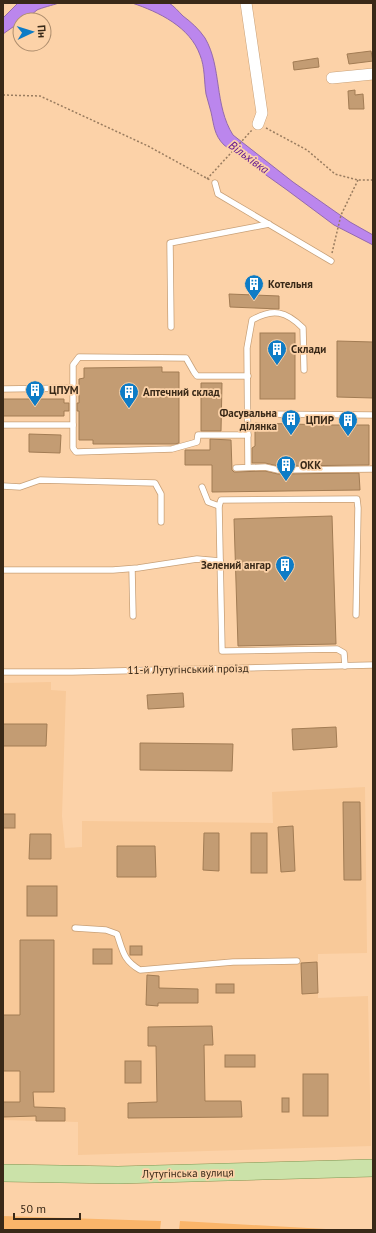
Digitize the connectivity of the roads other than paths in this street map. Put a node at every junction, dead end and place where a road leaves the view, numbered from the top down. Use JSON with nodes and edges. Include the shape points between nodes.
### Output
{"nodes":[{"id":1,"x":246,"y":3,"type":"edge"},
{"id":2,"x":373,"y":74,"type":"edge"},
{"id":3,"x":332,"y":78,"type":"dead end"},
{"id":4,"x":258,"y":124,"type":"road end"},
{"id":5,"x":215,"y":183,"type":"road end"},
{"id":6,"x":269,"y":224,"type":"junction"},
{"id":7,"x":331,"y":260,"type":"road end"},
{"id":8,"x":171,"y":327,"type":"dead end"},
{"id":9,"x":304,"y":370,"type":"dead end"},
{"id":10,"x":248,"y":376,"type":"junction"},
{"id":11,"x":73,"y":388,"type":"junction"},
{"id":12,"x":3,"y":389,"type":"edge"},
{"id":13,"x":248,"y":414,"type":"junction"},
{"id":14,"x":373,"y":415,"type":"edge"},
{"id":15,"x":3,"y":425,"type":"edge"},
{"id":16,"x":73,"y":425,"type":"junction"},
{"id":17,"x":248,"y":435,"type":"junction"},
{"id":18,"x":248,"y":467,"type":"junction"},
{"id":19,"x":236,"y":468,"type":"dead end"},
{"id":20,"x":373,"y":469,"type":"edge"},
{"id":21,"x":3,"y":486,"type":"edge"},
{"id":22,"x":202,"y":487,"type":"dead end"},
{"id":23,"x":219,"y":506,"type":"junction"},
{"id":24,"x":161,"y":522,"type":"dead end"},
{"id":25,"x":220,"y":561,"type":"junction"},
{"id":26,"x":132,"y":569,"type":"junction"},
{"id":27,"x":3,"y":570,"type":"edge"},
{"id":28,"x":356,"y":615,"type":"dead end"},
{"id":29,"x":133,"y":616,"type":"dead end"},
{"id":30,"x":373,"y":665,"type":"edge"},
{"id":31,"x":345,"y":666,"type":"junction"},
{"id":32,"x":3,"y":672,"type":"edge"},
{"id":33,"x":75,"y":928,"type":"dead end"},
{"id":34,"x":297,"y":961,"type":"dead end"},
{"id":35,"x":373,"y":1168,"type":"edge"},
{"id":36,"x":3,"y":1173,"type":"edge"}],
"edges":[{"from":1,"to":4,"type":"street","via":[[262,113]]},
{"from":2,"to":3,"type":"street"},
{"from":5,"to":6,"type":"lane","via":[[218,194]]},
{"from":6,"to":7,"type":"lane"},
{"from":6,"to":8,"type":"lane","via":[[170,243]]},
{"from":9,"to":10,"type":"lane","via":[[303,328],[294,319],[278,312],[263,314],[252,320]]},
{"from":10,"to":11,"type":"lane","via":[[197,376],[186,358],[79,357],[73,365]]},
{"from":10,"to":13,"type":"lane"},
{"from":11,"to":12,"type":"lane"},
{"from":11,"to":16,"type":"lane"},
{"from":13,"to":14,"type":"lane"},
{"from":13,"to":17,"type":"lane"},
{"from":15,"to":16,"type":"lane"},
{"from":16,"to":17,"type":"lane","via":[[72,448],[76,452],[172,450],[197,442],[198,435]]},
{"from":17,"to":18,"type":"lane"},
{"from":18,"to":19,"type":"lane"},
{"from":18,"to":20,"type":"lane","via":[[278,470]]},
{"from":21,"to":24,"type":"lane","via":[[20,487],[40,480],[155,483],[161,494]]},
{"from":22,"to":23,"type":"lane","via":[[208,502]]},
{"from":23,"to":25,"type":"lane"},
{"from":23,"to":28,"type":"lane","via":[[221,500],[357,499]]},
{"from":25,"to":26,"type":"lane","via":[[197,559]]},
{"from":25,"to":31,"type":"lane","via":[[222,651],[337,650],[344,653]]},
{"from":26,"to":27,"type":"lane"},
{"from":26,"to":29,"type":"lane"},
{"from":30,"to":31,"type":"lane","name":"11-й Лутугінський проїзд"},
{"from":31,"to":32,"type":"lane","name":"11-й Лутугінський проїзд"},
{"from":33,"to":34,"type":"lane","via":[[106,930],[117,934],[126,960],[140,970],[233,962]]},
{"from":35,"to":36,"type":"main road","name":"Лутугінська вулиця","via":[[118,1175]]}]}
